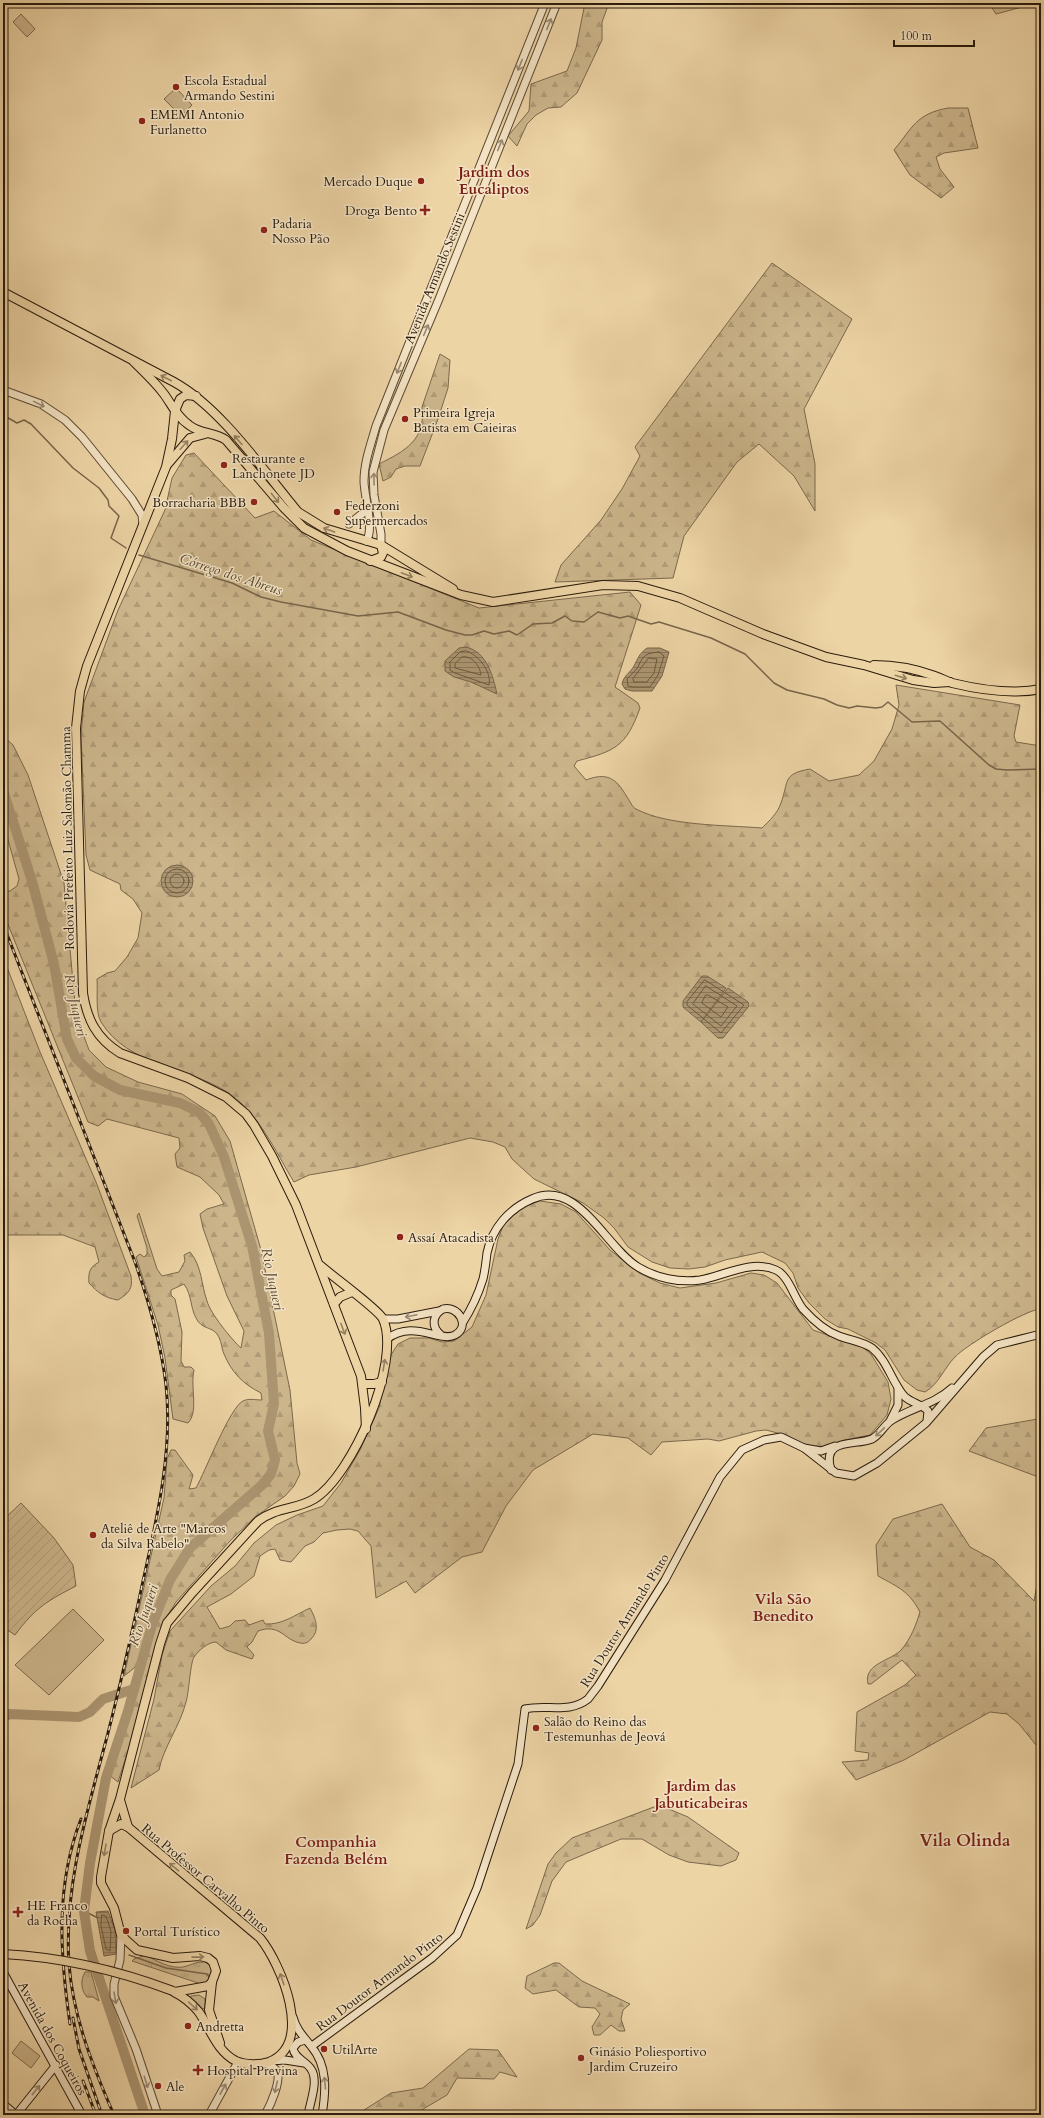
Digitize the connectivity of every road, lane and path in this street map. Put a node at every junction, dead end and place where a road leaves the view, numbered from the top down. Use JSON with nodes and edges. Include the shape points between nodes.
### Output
{"nodes":[{"id":1,"x":545,"y":3,"type":"edge"},
{"id":2,"x":557,"y":3,"type":"edge"},
{"id":3,"x":3,"y":292,"type":"edge"},
{"id":4,"x":134,"y":362,"type":"junction"},
{"id":5,"x":159,"y":388,"type":"junction"},
{"id":6,"x":3,"y":390,"type":"edge"},
{"id":7,"x":196,"y":396,"type":"junction"},
{"id":8,"x":174,"y":411,"type":"junction"},
{"id":9,"x":208,"y":433,"type":"junction"},
{"id":10,"x":172,"y":439,"type":"junction"},
{"id":11,"x":166,"y":467,"type":"junction"},
{"id":12,"x":366,"y":502,"type":"junction"},
{"id":13,"x":349,"y":524,"type":"dead end"},
{"id":14,"x":143,"y":525,"type":"junction"},
{"id":15,"x":366,"y":541,"type":"junction"},
{"id":16,"x":381,"y":545,"type":"junction"},
{"id":17,"x":370,"y":561,"type":"junction"},
{"id":18,"x":461,"y":596,"type":"junction"},
{"id":19,"x":1041,"y":689,"type":"edge"},
{"id":20,"x":320,"y":1266,"type":"junction"},
{"id":21,"x":352,"y":1292,"type":"junction"},
{"id":22,"x":334,"y":1304,"type":"junction"},
{"id":23,"x":439,"y":1311,"type":"junction"},
{"id":24,"x":383,"y":1319,"type":"junction"},
{"id":25,"x":463,"y":1322,"type":"junction"},
{"id":26,"x":1041,"y":1334,"type":"edge"},
{"id":27,"x":441,"y":1335,"type":"junction"},
{"id":28,"x":387,"y":1339,"type":"junction"},
{"id":29,"x":970,"y":1372,"type":"junction"},
{"id":30,"x":382,"y":1382,"type":"junction"},
{"id":31,"x":897,"y":1382,"type":"junction"},
{"id":32,"x":363,"y":1384,"type":"junction"},
{"id":33,"x":918,"y":1406,"type":"junction"},
{"id":34,"x":890,"y":1421,"type":"junction"},
{"id":35,"x":926,"y":1423,"type":"junction"},
{"id":36,"x":366,"y":1429,"type":"junction"},
{"id":37,"x":838,"y":1445,"type":"junction"},
{"id":38,"x":804,"y":1448,"type":"junction"},
{"id":39,"x":831,"y":1470,"type":"junction"},
{"id":40,"x":120,"y":1799,"type":"junction"},
{"id":41,"x":128,"y":1827,"type":"junction"},
{"id":42,"x":109,"y":1831,"type":"junction"},
{"id":43,"x":121,"y":1934,"type":"junction"},
{"id":44,"x":3,"y":1954,"type":"edge"},
{"id":45,"x":3,"y":1972,"type":"edge"},
{"id":46,"x":212,"y":1982,"type":"junction"},
{"id":47,"x":174,"y":1992,"type":"junction"},
{"id":48,"x":292,"y":2016,"type":"junction"},
{"id":49,"x":306,"y":2040,"type":"junction"},
{"id":50,"x":312,"y":2046,"type":"junction"},
{"id":51,"x":221,"y":2048,"type":"junction"},
{"id":52,"x":238,"y":2062,"type":"junction"},
{"id":53,"x":268,"y":2062,"type":"junction"},
{"id":54,"x":304,"y":2063,"type":"junction"},
{"id":55,"x":56,"y":2065,"type":"junction"},
{"id":56,"x":312,"y":2097,"type":"junction"},
{"id":57,"x":325,"y":2099,"type":"junction"},
{"id":58,"x":3,"y":2104,"type":"edge"},
{"id":59,"x":309,"y":2112,"type":"edge"},
{"id":60,"x":322,"y":2113,"type":"edge"},
{"id":61,"x":16,"y":2115,"type":"edge"},
{"id":62,"x":82,"y":2115,"type":"edge"},
{"id":63,"x":158,"y":2115,"type":"edge"},
{"id":64,"x":208,"y":2115,"type":"edge"},
{"id":65,"x":265,"y":2115,"type":"edge"}],
"edges":[{"from":1,"to":12,"type":"main road","name":"Avenida Armando Sestini","one_way":true,"via":[[376,426],[365,469]]},
{"from":16,"to":2,"type":"main road","name":"Avenida Armando Sestini","one_way":true,"via":[[374,495],[374,472],[384,430]]},
{"from":3,"to":4,"type":"main road"},
{"from":4,"to":5,"type":"main road"},
{"from":7,"to":4,"type":"main road","one_way":true},
{"from":5,"to":8,"type":"main road"},
{"from":5,"to":10,"type":"main road","via":[[170,416]]},
{"from":6,"to":14,"type":"main road","one_way":true,"via":[[41,404],[66,420],[132,499],[142,515]]},
{"from":7,"to":8,"type":"main road","via":[[190,394],[183,397]]},
{"from":15,"to":7,"type":"main road","one_way":true,"via":[[324,528],[298,512],[222,422]]},
{"from":8,"to":9,"type":"main road","via":[[195,430]]},
{"from":8,"to":10,"type":"main road","name":"Rodovia Prefeito Luiz Salomão Chamma"},
{"from":11,"to":9,"type":"main road","one_way":true,"via":[[190,438]]},
{"from":9,"to":17,"type":"main road","one_way":true,"via":[[226,440],[304,528]]},
{"from":10,"to":11,"type":"main road","name":"Rodovia Prefeito Luiz Salomão Chamma"},
{"from":11,"to":14,"type":"main road","name":"Rodovia Prefeito Luiz Salomão Chamma"},
{"from":12,"to":13,"type":"main road","via":[[362,512]]},
{"from":12,"to":15,"type":"main road","name":"Avenida Armando Sestini","via":[[370,532]]},
{"from":14,"to":20,"type":"main road","name":"Rodovia Prefeito Luiz Salomão Chamma","via":[[87,666],[77,708],[80,900],[85,1008],[94,1028],[120,1053],[226,1096],[246,1114],[284,1180]]},
{"from":15,"to":16,"type":"main road"},
{"from":16,"to":17,"type":"main road","via":[[381,557]]},
{"from":16,"to":18,"type":"main road","via":[[442,581]]},
{"from":17,"to":18,"type":"main road","one_way":true},
{"from":18,"to":19,"type":"main road","via":[[493,602],[603,585],[638,586],[702,606],[784,642],[826,657],[913,680],[950,682],[1010,692]]},
{"from":20,"to":21,"type":"main road","name":"Rodovia Prefeito Luiz Salomão Chamma"},
{"from":20,"to":22,"type":"main road","name":"Rodovia Prefeito Luiz Salomão Chamma"},
{"from":21,"to":22,"type":"main road","via":[[340,1297]]},
{"from":21,"to":24,"type":"main road","name":"Rodovia Prefeito Luiz Salomão Chamma"},
{"from":22,"to":32,"type":"main road","name":"Rodovia Prefeito Luiz Salomão Chamma","one_way":true},
{"from":23,"to":24,"type":"main road","one_way":true,"via":[[398,1319]]},
{"from":23,"to":25,"type":"main road","via":[[447,1308],[456,1310]]},
{"from":23,"to":27,"type":"main road","via":[[434,1323]]},
{"from":24,"to":28,"type":"main road"},
{"from":25,"to":27,"type":"main road","via":[[455,1335]]},
{"from":25,"to":31,"type":"main road","via":[[476,1302],[494,1230],[514,1208],[533,1198],[549,1194],[573,1201],[616,1248],[638,1267],[664,1278],[700,1280],[743,1267],[767,1267],[776,1270],[815,1321],[834,1334],[872,1348]]},
{"from":26,"to":29,"type":"main road","via":[[998,1345]]},
{"from":27,"to":28,"type":"main road","via":[[409,1331],[399,1332]]},
{"from":30,"to":28,"type":"main road","one_way":true},
{"from":29,"to":33,"type":"main road","via":[[946,1394]]},
{"from":29,"to":35,"type":"main road"},
{"from":30,"to":32,"type":"main road"},
{"from":30,"to":36,"type":"main road"},
{"from":31,"to":33,"type":"main road","via":[[903,1394]]},
{"from":31,"to":34,"type":"main road","via":[[899,1398]]},
{"from":32,"to":36,"type":"main road","name":"Rodovia Prefeito Luiz Salomão Chamma"},
{"from":33,"to":34,"type":"main road"},
{"from":33,"to":35,"type":"main road","via":[[928,1411]]},
{"from":34,"to":37,"type":"main road","one_way":true,"via":[[873,1439]]},
{"from":35,"to":39,"type":"main road","name":"Rua Doutor Armando Pinto","via":[[877,1463],[854,1476],[841,1475]]},
{"from":36,"to":40,"type":"main road","via":[[332,1483],[314,1499],[268,1514],[250,1529],[172,1616],[160,1644]]},
{"from":37,"to":38,"type":"main road","via":[[821,1451]]},
{"from":37,"to":39,"type":"main road","via":[[830,1457]]},
{"from":38,"to":39,"type":"main road","name":"Rua Doutor Armando Pinto"},
{"from":38,"to":50,"type":"main road","name":"Rua Doutor Armando Pinto","via":[[781,1437],[764,1440],[742,1450],[720,1477],[665,1580],[588,1699],[567,1709],[525,1709],[518,1764],[477,1888],[457,1935],[432,1958]]},
{"from":40,"to":41,"type":"main road","name":"Rua Professor Carvalho Pinto"},
{"from":40,"to":42,"type":"main road"},
{"from":41,"to":42,"type":"main road","via":[[121,1824]]},
{"from":48,"to":41,"type":"main road","name":"Rua Professor Carvalho Pinto","one_way":true,"via":[[275,1959],[260,1938]]},
{"from":42,"to":43,"type":"main road","one_way":true,"via":[[101,1883],[114,1908]]},
{"from":43,"to":46,"type":"main road","one_way":true,"via":[[134,1948],[142,1951],[173,1958],[208,1958],[216,1971]]},
{"from":43,"to":63,"type":"main road","one_way":true,"via":[[114,1996],[136,2049]]},
{"from":44,"to":47,"type":"main road","bridge":true,"via":[[51,1958],[95,1966]]},
{"from":45,"to":55,"type":"main road","name":"Avenida dos Coqueiros"},
{"from":46,"to":47,"type":"main road","via":[[201,1989]]},
{"from":46,"to":51,"type":"main road","via":[[209,2010]]},
{"from":47,"to":51,"type":"main road","one_way":true,"via":[[198,2012]]},
{"from":48,"to":49,"type":"main road","name":"Rua Professor Carvalho Pinto","via":[[296,2028]]},
{"from":48,"to":53,"type":"main road","via":[[289,2045],[284,2052]]},
{"from":49,"to":50,"type":"main road","name":"Rua Professor Carvalho Pinto"},
{"from":49,"to":54,"type":"main road","via":[[298,2042],[293,2048],[294,2053]]},
{"from":57,"to":50,"type":"main road","one_way":true,"via":[[324,2075]]},
{"from":51,"to":52,"type":"main road"},
{"from":52,"to":53,"type":"main road"},
{"from":64,"to":52,"type":"main road","one_way":true},
{"from":53,"to":54,"type":"main road","via":[[286,2060]]},
{"from":53,"to":65,"type":"main road","one_way":true,"via":[[278,2076],[275,2092]]},
{"from":54,"to":56,"type":"main road","via":[[313,2072]]},
{"from":61,"to":55,"type":"main road","one_way":true},
{"from":55,"to":62,"type":"main road","name":"Avenida dos Coqueiros"},
{"from":56,"to":57,"type":"main road"},
{"from":56,"to":59,"type":"main road"},
{"from":57,"to":60,"type":"main road"},
{"from":58,"to":61,"type":"main road"},
{"from":59,"to":60,"type":"main road","via":[[316,2107]]}]}
